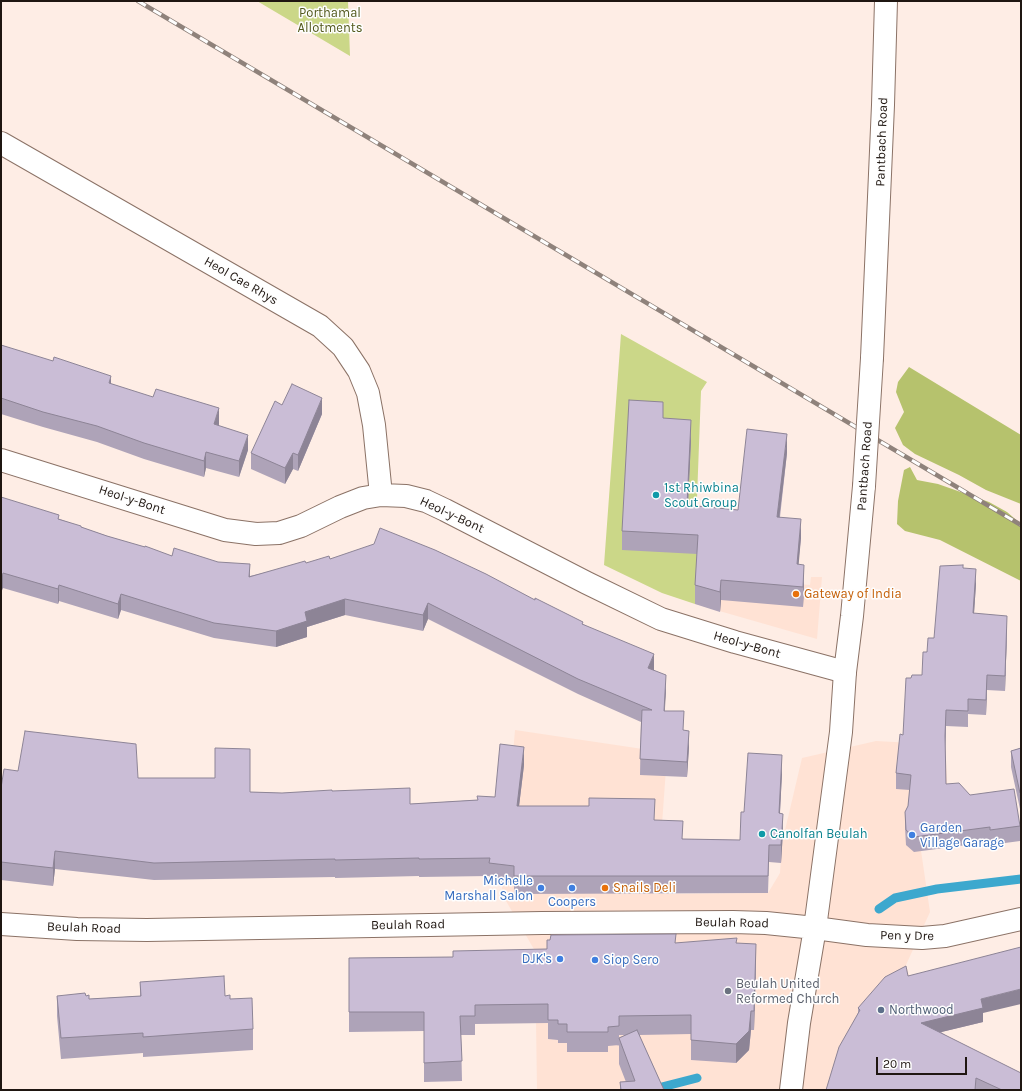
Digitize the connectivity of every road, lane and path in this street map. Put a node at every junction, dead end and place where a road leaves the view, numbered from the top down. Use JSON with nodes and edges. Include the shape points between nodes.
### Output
{"nodes":[{"id":1,"x":886,"y":1,"type":"edge"},
{"id":2,"x":1,"y":143,"type":"edge"},
{"id":3,"x":1,"y":460,"type":"edge"},
{"id":4,"x":381,"y":495,"type":"junction"},
{"id":5,"x":845,"y":672,"type":"junction"},
{"id":6,"x":1021,"y":919,"type":"edge"},
{"id":7,"x":1,"y":924,"type":"edge"},
{"id":8,"x":815,"y":928,"type":"junction"},
{"id":9,"x":790,"y":1090,"type":"edge"}],
"edges":[{"from":1,"to":5,"type":"street","name":"Pantbach Road","bridge":true,"via":[[872,358],[864,486]]},
{"from":2,"to":4,"type":"street","name":"Heol Cae Rhys","via":[[320,326],[343,347],[359,371],[368,393]]},
{"from":3,"to":4,"type":"street","name":"Heol-y-Bont","via":[[225,530],[256,534],[301,526],[363,498]]},
{"from":4,"to":5,"type":"street","name":"Heol-y-Bont","via":[[406,496],[426,501],[661,619]]},
{"from":5,"to":8,"type":"street","name":"Pantbach Road","via":[[841,732]]},
{"from":6,"to":8,"type":"street","name":"Pen y Dre","via":[[945,936],[922,938],[867,935]]},
{"from":7,"to":8,"type":"street","name":"Beulah Road","via":[[147,930],[733,922]]},
{"from":8,"to":9,"type":"street","name":"Pantbach Road"}]}
